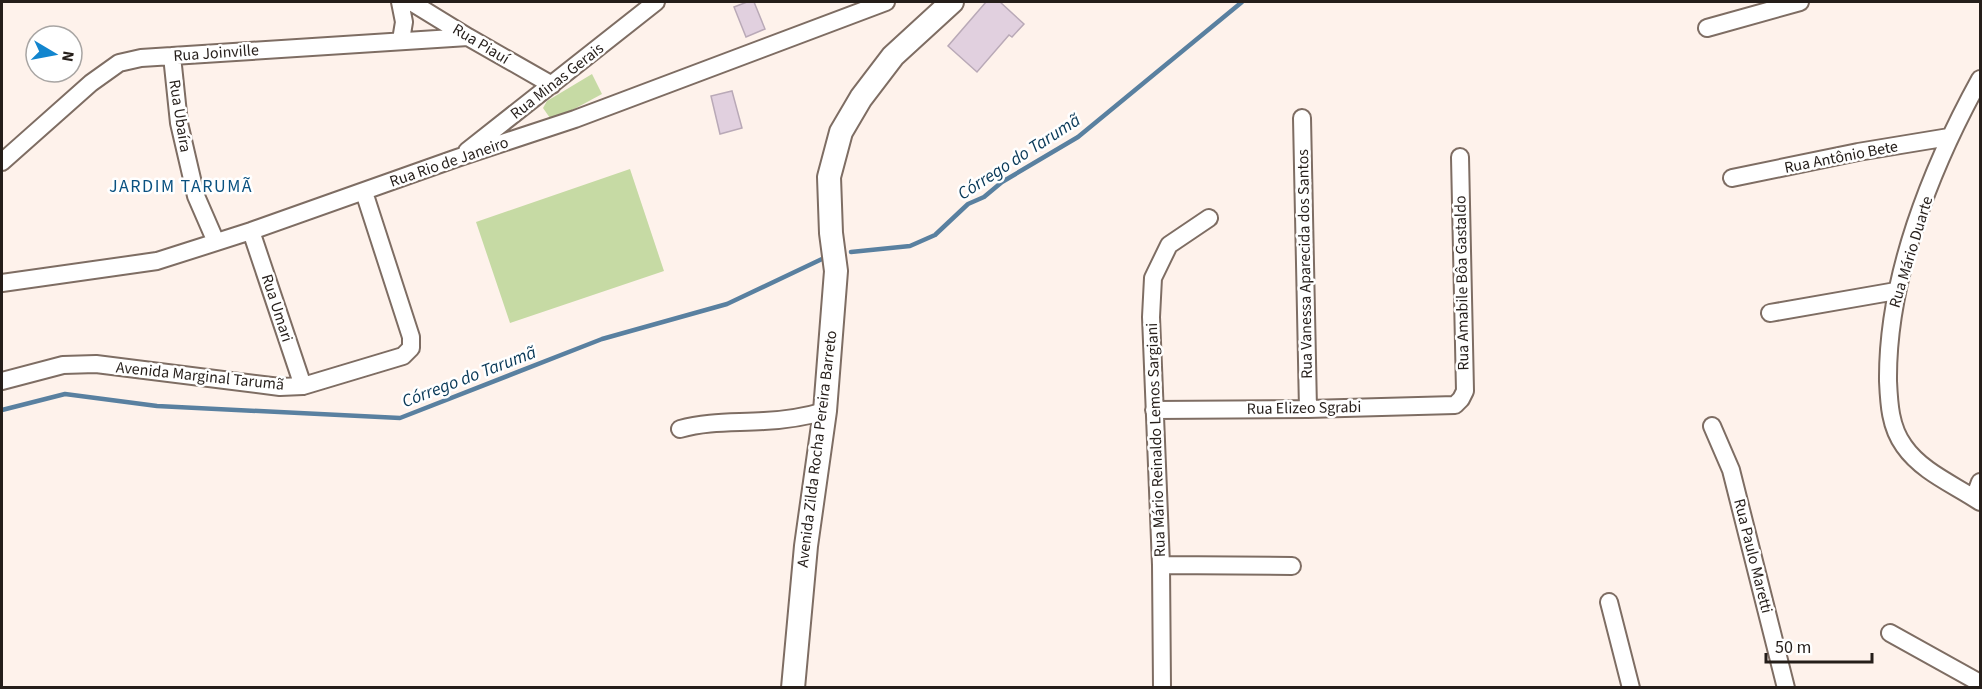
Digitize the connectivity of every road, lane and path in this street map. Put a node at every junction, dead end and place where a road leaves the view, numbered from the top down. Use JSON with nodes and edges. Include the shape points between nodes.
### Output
{"nodes":[{"id":1,"x":400,"y":2,"type":"edge"},
{"id":2,"x":411,"y":2,"type":"edge"},
{"id":3,"x":656,"y":2,"type":"edge"},
{"id":4,"x":886,"y":2,"type":"edge"},
{"id":5,"x":952,"y":2,"type":"edge"},
{"id":6,"x":1800,"y":2,"type":"edge"},
{"id":7,"x":1707,"y":28,"type":"dead end"},
{"id":8,"x":468,"y":37,"type":"junction"},
{"id":9,"x":401,"y":40,"type":"junction"},
{"id":10,"x":171,"y":56,"type":"junction"},
{"id":11,"x":1980,"y":79,"type":"edge"},
{"id":12,"x":552,"y":86,"type":"junction"},
{"id":13,"x":1302,"y":118,"type":"dead end"},
{"id":14,"x":1949,"y":137,"type":"junction"},
{"id":15,"x":1460,"y":157,"type":"dead end"},
{"id":16,"x":457,"y":158,"type":"junction"},
{"id":17,"x":2,"y":162,"type":"edge"},
{"id":18,"x":1732,"y":178,"type":"dead end"},
{"id":19,"x":364,"y":192,"type":"junction"},
{"id":20,"x":1209,"y":218,"type":"dead end"},
{"id":21,"x":252,"y":231,"type":"junction"},
{"id":22,"x":216,"y":242,"type":"junction"},
{"id":23,"x":2,"y":283,"type":"edge"},
{"id":24,"x":1896,"y":291,"type":"junction"},
{"id":25,"x":1770,"y":313,"type":"dead end"},
{"id":26,"x":2,"y":381,"type":"edge"},
{"id":27,"x":303,"y":386,"type":"junction"},
{"id":28,"x":1455,"y":405,"type":"joint"},
{"id":29,"x":1308,"y":409,"type":"junction"},
{"id":30,"x":1154,"y":410,"type":"junction"},
{"id":31,"x":825,"y":411,"type":"junction"},
{"id":32,"x":1712,"y":426,"type":"dead end"},
{"id":33,"x":680,"y":429,"type":"dead end"},
{"id":34,"x":1980,"y":482,"type":"edge"},
{"id":35,"x":1977,"y":500,"type":"edge"},
{"id":36,"x":1161,"y":565,"type":"junction"},
{"id":37,"x":1292,"y":566,"type":"dead end"},
{"id":38,"x":1609,"y":602,"type":"dead end"},
{"id":39,"x":1890,"y":633,"type":"dead end"},
{"id":40,"x":1980,"y":683,"type":"edge"},
{"id":41,"x":794,"y":687,"type":"edge"},
{"id":42,"x":1162,"y":687,"type":"edge"},
{"id":43,"x":1631,"y":687,"type":"edge"},
{"id":44,"x":1786,"y":687,"type":"edge"}],
"edges":[{"from":1,"to":9,"type":"street","via":[[404,22]]},
{"from":2,"to":8,"type":"street","name":"Rua Piauí"},
{"from":3,"to":12,"type":"street","name":"Rua Minas Gerais"},
{"from":4,"to":16,"type":"street","name":"Rua Rio de Janeiro","via":[[575,119]]},
{"from":5,"to":31,"type":"street","name":"Avenida Zilda Rocha Pereira Barreto","via":[[893,56],[841,132],[829,177],[836,271]]},
{"from":6,"to":7,"type":"street"},
{"from":8,"to":9,"type":"street","name":"Rua Joinville"},
{"from":8,"to":12,"type":"street","name":"Rua Piauí"},
{"from":9,"to":10,"type":"street","name":"Rua Joinville"},
{"from":10,"to":17,"type":"street","name":"Rua Joinville","via":[[119,63]]},
{"from":10,"to":22,"type":"street","name":"Rua Ubaíra","via":[[179,123],[196,196]]},
{"from":11,"to":14,"type":"street","name":"Rua Mário Duarte"},
{"from":12,"to":16,"type":"street","name":"Rua Minas Gerais"},
{"from":13,"to":29,"type":"street","name":"Rua Vanessa Aparecida dos Santos"},
{"from":14,"to":18,"type":"street","name":"Rua Antônio Bete"},
{"from":14,"to":24,"type":"street","name":"Rua Mário Duarte"},
{"from":15,"to":28,"type":"street","name":"Rua Amabile Bôa Gastaldo","via":[[1465,391]]},
{"from":16,"to":19,"type":"street","name":"Rua Rio de Janeiro"},
{"from":19,"to":21,"type":"street","name":"Rua Rio de Janeiro"},
{"from":19,"to":27,"type":"street","name":"Avenida Marginal Tarumã","via":[[411,337],[411,348],[403,356]]},
{"from":20,"to":30,"type":"street","name":"Rua Mário Reinaldo Lemos Sargiani","via":[[1169,245],[1153,278]]},
{"from":21,"to":22,"type":"street","name":"Rua Rio de Janeiro"},
{"from":21,"to":27,"type":"street","name":"Rua Umari"},
{"from":22,"to":23,"type":"street","name":"Rua Rio de Janeiro","via":[[157,261]]},
{"from":24,"to":25,"type":"street"},
{"from":24,"to":35,"type":"street","name":"Rua Mário Duarte","via":[[1890,323],[1891,418],[1902,445],[1914,458]]},
{"from":26,"to":27,"type":"street","name":"Avenida Marginal Tarumã","via":[[63,365],[96,364],[247,384]]},
{"from":28,"to":29,"type":"street","name":"Rua Elizeo Sgrabi"},
{"from":29,"to":30,"type":"street","name":"Rua Elizeo Sgrabi"},
{"from":30,"to":36,"type":"street","name":"Rua Mário Reinaldo Lemos Sargiani"},
{"from":31,"to":33,"type":"street","via":[[801,418],[709,423]]},
{"from":31,"to":41,"type":"street","name":"Avenida Zilda Rocha Pereira Barreto","via":[[806,546]]},
{"from":32,"to":44,"type":"street","name":"Rua Paulo Maretti","via":[[1731,470]]},
{"from":34,"to":35,"type":"street"},
{"from":36,"to":37,"type":"street"},
{"from":36,"to":42,"type":"street","name":"Rua Mário Reinaldo Lemos Sargiani"},
{"from":38,"to":43,"type":"street"},
{"from":39,"to":40,"type":"street"}]}
